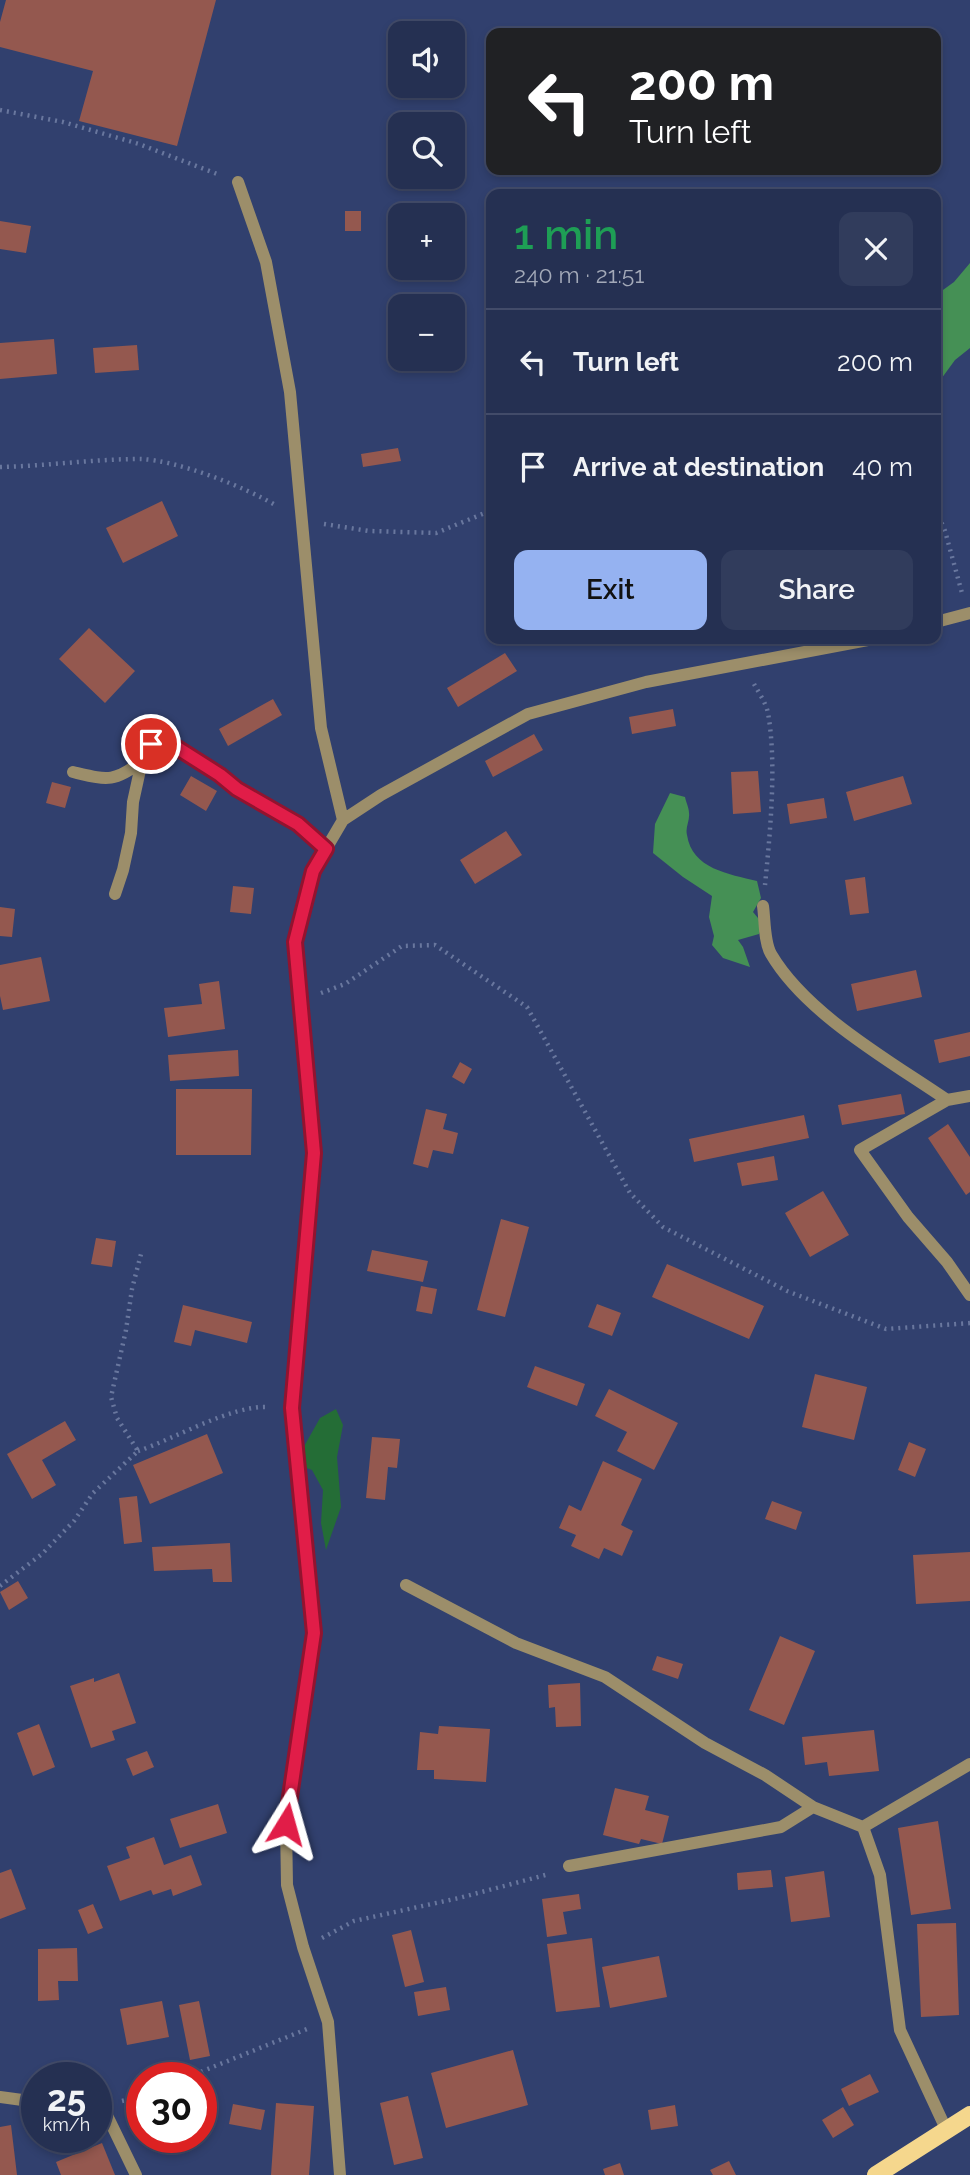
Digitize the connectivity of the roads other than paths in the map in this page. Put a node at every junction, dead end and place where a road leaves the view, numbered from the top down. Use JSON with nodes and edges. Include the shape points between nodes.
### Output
{"nodes":[{"id":1,"x":238,"y":182,"type":"road end"},
{"id":2,"x":969,"y":613,"type":"edge"},
{"id":3,"x":941,"y":621,"type":"edge"},
{"id":4,"x":847,"y":644,"type":"edge"},
{"id":5,"x":142,"y":761,"type":"junction"},
{"id":6,"x":73,"y":772,"type":"dead end"},
{"id":7,"x":343,"y":820,"type":"junction"},
{"id":8,"x":326,"y":849,"type":"junction"},
{"id":9,"x":115,"y":894,"type":"dead end"},
{"id":10,"x":763,"y":906,"type":"road end"},
{"id":11,"x":970,"y":1096,"type":"edge"},
{"id":12,"x":947,"y":1101,"type":"junction"},
{"id":13,"x":970,"y":1295,"type":"edge"},
{"id":14,"x":406,"y":1585,"type":"dead end"},
{"id":15,"x":970,"y":1764,"type":"edge"},
{"id":16,"x":813,"y":1807,"type":"junction"},
{"id":17,"x":863,"y":1827,"type":"junction"},
{"id":18,"x":569,"y":1866,"type":"road end"},
{"id":19,"x":0,"y":2097,"type":"edge"},
{"id":20,"x":21,"y":2100,"type":"edge"},
{"id":21,"x":970,"y":2115,"type":"edge"},
{"id":22,"x":112,"y":2126,"type":"edge"},
{"id":23,"x":946,"y":2129,"type":"junction"},
{"id":24,"x":136,"y":2175,"type":"edge"},
{"id":25,"x":340,"y":2175,"type":"edge"},
{"id":26,"x":876,"y":2175,"type":"edge"}],
"edges":[{"from":1,"to":7,"type":"street","via":[[266,262],[289,392],[321,729]]},
{"from":2,"to":3,"type":"street"},
{"from":4,"to":7,"type":"street","via":[[646,682],[528,713]]},
{"from":5,"to":6,"type":"street","via":[[123,775],[103,779]]},
{"from":5,"to":8,"type":"street","via":[[151,744],[176,747],[298,824]]},
{"from":5,"to":9,"type":"street","via":[[131,833]]},
{"from":7,"to":8,"type":"street"},
{"from":8,"to":25,"type":"street","via":[[313,871],[295,942],[314,1153],[292,1408],[314,1633],[286,1824],[287,1885],[328,2022]]},
{"from":10,"to":12,"type":"street","via":[[769,952],[796,986],[845,1031]]},
{"from":11,"to":12,"type":"street"},
{"from":12,"to":13,"type":"street","via":[[860,1150]]},
{"from":14,"to":16,"type":"street","via":[[516,1643],[605,1677]]},
{"from":15,"to":17,"type":"street"},
{"from":16,"to":17,"type":"street"},
{"from":16,"to":18,"type":"street","via":[[781,1826]]},
{"from":17,"to":23,"type":"street","via":[[880,1875],[900,2030]]},
{"from":19,"to":20,"type":"street"},
{"from":21,"to":23,"type":"main road"},
{"from":22,"to":24,"type":"street"},
{"from":23,"to":26,"type":"main road"}]}
